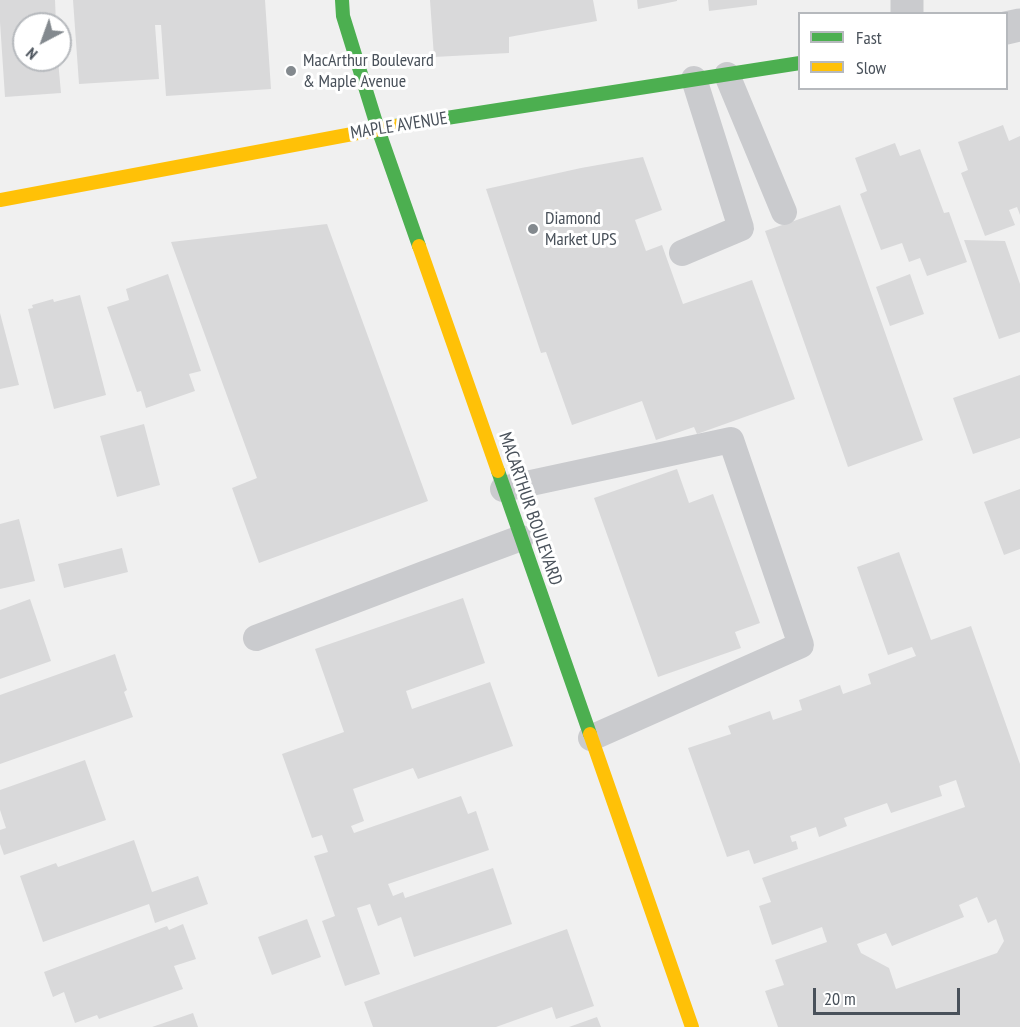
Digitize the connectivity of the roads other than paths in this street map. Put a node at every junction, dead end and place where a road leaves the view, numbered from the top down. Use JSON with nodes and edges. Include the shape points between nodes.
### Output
{"nodes":[{"id":1,"x":342,"y":0,"type":"edge"},
{"id":2,"x":798,"y":63,"type":"edge"},
{"id":3,"x":727,"y":75,"type":"junction"},
{"id":4,"x":694,"y":79,"type":"junction"},
{"id":5,"x":378,"y":129,"type":"junction"},
{"id":6,"x":0,"y":200,"type":"edge"},
{"id":7,"x":784,"y":212,"type":"dead end"},
{"id":8,"x":682,"y":252,"type":"dead end"},
{"id":9,"x":503,"y":489,"type":"junction"},
{"id":10,"x":521,"y":538,"type":"junction"},
{"id":11,"x":256,"y":638,"type":"dead end"},
{"id":12,"x":591,"y":738,"type":"junction"},
{"id":13,"x":692,"y":1027,"type":"edge"}],
"edges":[{"from":1,"to":5,"type":"main road","name":"MACARTHUR BOULEVARD","via":[[343,16]]},
{"from":2,"to":3,"type":"main road","name":"MAPLE AVENUE"},
{"from":3,"to":4,"type":"main road","name":"MAPLE AVENUE"},
{"from":3,"to":7,"type":"lane"},
{"from":4,"to":5,"type":"main road","name":"MAPLE AVENUE"},
{"from":4,"to":8,"type":"lane","via":[[741,228]]},
{"from":5,"to":6,"type":"main road","name":"MAPLE AVENUE"},
{"from":5,"to":9,"type":"main road","name":"MACARTHUR BOULEVARD"},
{"from":9,"to":10,"type":"main road","name":"MACARTHUR BOULEVARD"},
{"from":9,"to":12,"type":"lane","via":[[731,440],[801,645]]},
{"from":10,"to":11,"type":"lane"},
{"from":10,"to":12,"type":"main road","name":"MACARTHUR BOULEVARD"},
{"from":12,"to":13,"type":"main road","name":"MACARTHUR BOULEVARD"}]}
